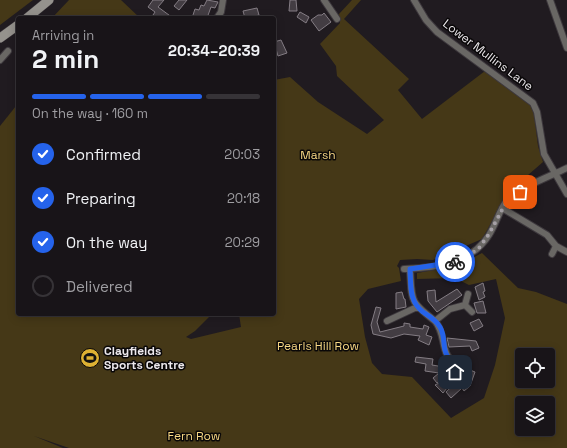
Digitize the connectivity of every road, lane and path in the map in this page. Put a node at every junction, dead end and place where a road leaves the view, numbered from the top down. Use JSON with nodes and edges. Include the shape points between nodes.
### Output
{"nodes":[{"id":1,"x":49,"y":0,"type":"edge"},
{"id":2,"x":223,"y":0,"type":"edge"},
{"id":3,"x":324,"y":0,"type":"edge"},
{"id":4,"x":414,"y":0,"type":"edge"},
{"id":5,"x":550,"y":0,"type":"edge"},
{"id":6,"x":29,"y":16,"type":"edge"},
{"id":7,"x":218,"y":16,"type":"edge"},
{"id":8,"x":337,"y":19,"type":"dead end"},
{"id":9,"x":16,"y":26,"type":"edge"},
{"id":10,"x":0,"y":38,"type":"edge"},
{"id":11,"x":567,"y":48,"type":"edge"},
{"id":12,"x":8,"y":51,"type":"dead end"},
{"id":13,"x":0,"y":60,"type":"edge"},
{"id":14,"x":567,"y":168,"type":"edge"},
{"id":15,"x":556,"y":174,"type":"junction"},
{"id":16,"x":567,"y":194,"type":"edge"},
{"id":17,"x":502,"y":208,"type":"junction"},
{"id":18,"x":556,"y":246,"type":"junction"},
{"id":19,"x":567,"y":252,"type":"edge"},
{"id":20,"x":552,"y":254,"type":"dead end"},
{"id":21,"x":468,"y":294,"type":"dead end"},
{"id":22,"x":465,"y":305,"type":"junction"},
{"id":23,"x":417,"y":307,"type":"junction"},
{"id":24,"x":472,"y":312,"type":"dead end"},
{"id":25,"x":387,"y":321,"type":"dead end"},
{"id":26,"x":435,"y":321,"type":"junction"},
{"id":27,"x":466,"y":362,"type":"dead end"}],
"edges":[{"from":1,"to":6,"type":"street"},
{"from":2,"to":7,"type":"street"},
{"from":3,"to":8,"type":"street"},
{"from":4,"to":15,"type":"street","name":"Lower Mullins Lane","via":[[437,32],[533,103],[537,112],[542,147]]},
{"from":5,"to":11,"type":"street"},
{"from":9,"to":10,"type":"street"},
{"from":12,"to":13,"type":"street"},
{"from":14,"to":15,"type":"street"},
{"from":15,"to":16,"type":"street","name":"Lower Mullins Lane"},
{"from":15,"to":17,"type":"street","via":[[508,199]]},
{"from":17,"to":18,"type":"street","via":[[547,235]]},
{"from":17,"to":23,"type":"street","via":[[479,248],[464,259],[407,269],[411,298]]},
{"from":18,"to":19,"type":"street"},
{"from":18,"to":20,"type":"street"},
{"from":21,"to":22,"type":"street"},
{"from":22,"to":24,"type":"street"},
{"from":22,"to":26,"type":"street","via":[[450,309]]},
{"from":23,"to":25,"type":"street"},
{"from":23,"to":26,"type":"street"},
{"from":26,"to":27,"type":"street","via":[[440,328],[444,350],[455,369]]}]}
